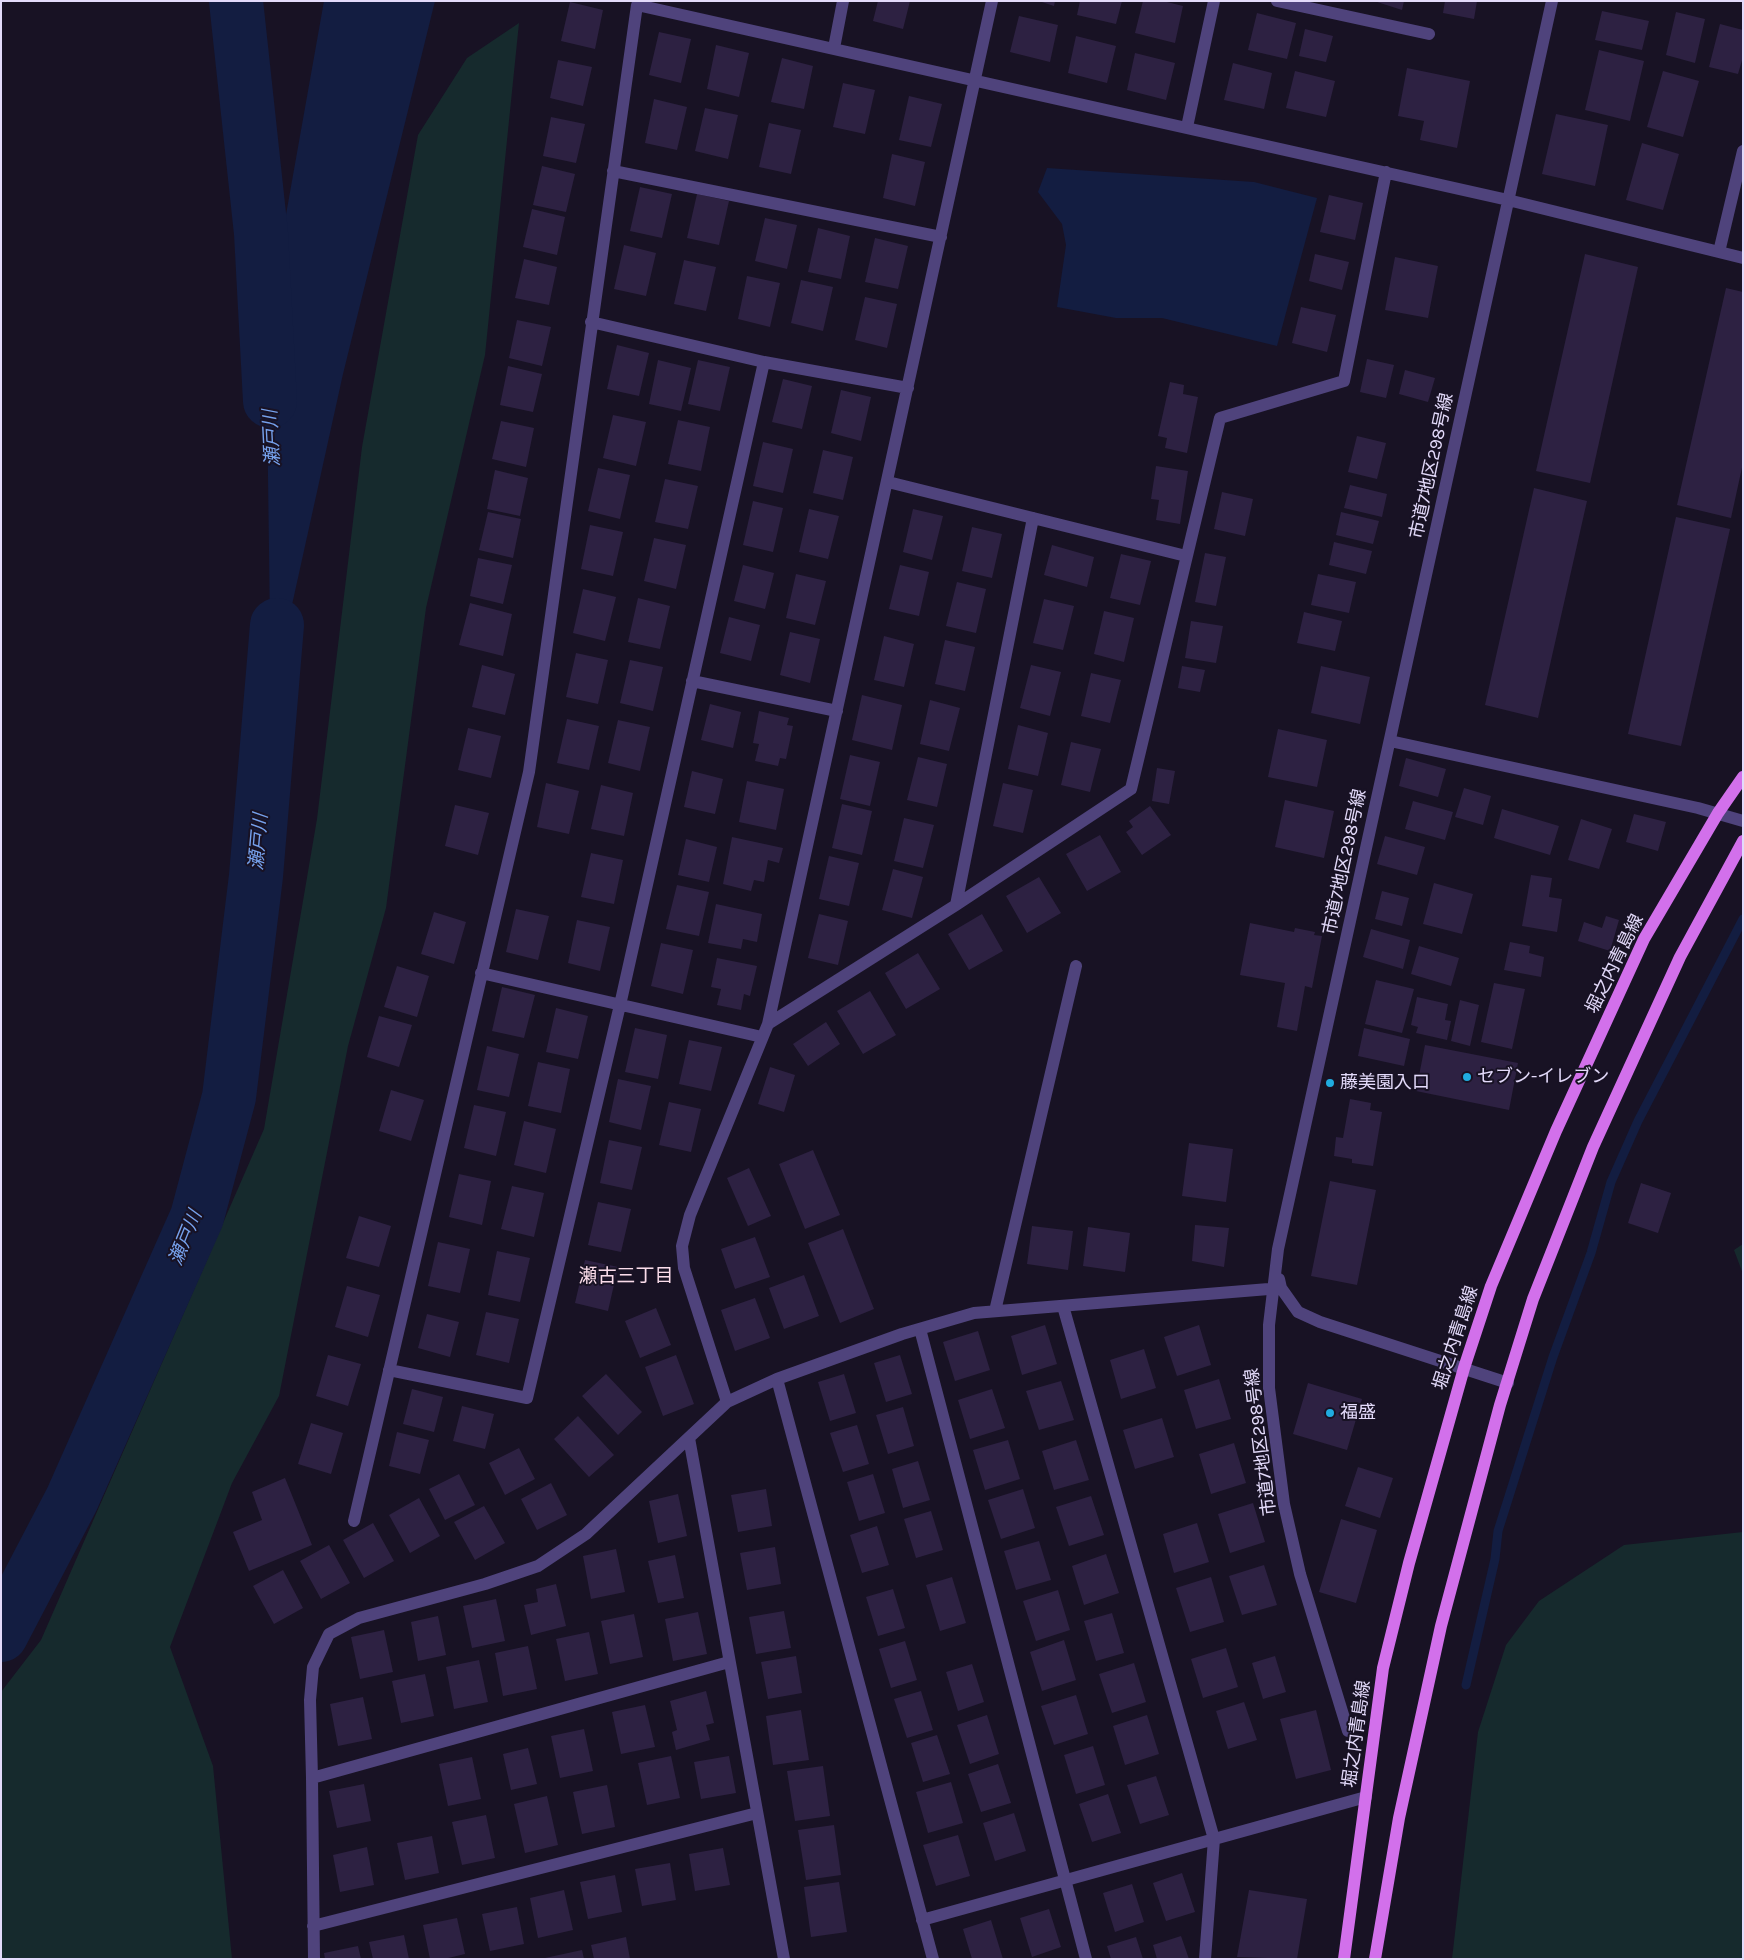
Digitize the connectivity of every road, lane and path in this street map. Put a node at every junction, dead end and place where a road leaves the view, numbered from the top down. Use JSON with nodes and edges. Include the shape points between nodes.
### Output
{"nodes":[{"id":1,"x":843,"y":1,"type":"edge"},
{"id":2,"x":992,"y":1,"type":"edge"},
{"id":3,"x":1214,"y":1,"type":"edge"},
{"id":4,"x":1277,"y":1,"type":"edge"},
{"id":5,"x":1552,"y":1,"type":"edge"},
{"id":6,"x":1429,"y":34,"type":"dead end"},
{"id":7,"x":834,"y":48,"type":"junction"},
{"id":8,"x":975,"y":79,"type":"junction"},
{"id":9,"x":1186,"y":127,"type":"junction"},
{"id":10,"x":1743,"y":151,"type":"edge"},
{"id":11,"x":613,"y":171,"type":"junction"},
{"id":12,"x":1386,"y":172,"type":"junction"},
{"id":13,"x":1508,"y":200,"type":"junction"},
{"id":14,"x":941,"y":237,"type":"junction"},
{"id":15,"x":1719,"y":252,"type":"junction"},
{"id":16,"x":1743,"y":258,"type":"edge"},
{"id":17,"x":592,"y":322,"type":"junction"},
{"id":18,"x":764,"y":362,"type":"junction"},
{"id":19,"x":908,"y":388,"type":"junction"},
{"id":20,"x":888,"y":482,"type":"junction"},
{"id":21,"x":1034,"y":518,"type":"junction"},
{"id":22,"x":1186,"y":556,"type":"junction"},
{"id":23,"x":692,"y":681,"type":"junction"},
{"id":24,"x":837,"y":710,"type":"junction"},
{"id":25,"x":1390,"y":741,"type":"junction"},
{"id":26,"x":1743,"y":777,"type":"edge"},
{"id":27,"x":1718,"y":813,"type":"junction"},
{"id":28,"x":1743,"y":821,"type":"edge"},
{"id":29,"x":1743,"y":841,"type":"edge"},
{"id":30,"x":956,"y":905,"type":"junction"},
{"id":31,"x":1076,"y":966,"type":"dead end"},
{"id":32,"x":480,"y":974,"type":"junction"},
{"id":33,"x":620,"y":1005,"type":"junction"},
{"id":34,"x":768,"y":1024,"type":"junction"},
{"id":35,"x":762,"y":1037,"type":"junction"},
{"id":36,"x":1277,"y":1288,"type":"junction"},
{"id":37,"x":1063,"y":1306,"type":"junction"},
{"id":38,"x":994,"y":1311,"type":"junction"},
{"id":39,"x":920,"y":1329,"type":"junction"},
{"id":40,"x":1464,"y":1368,"type":"junction"},
{"id":41,"x":388,"y":1370,"type":"junction"},
{"id":42,"x":777,"y":1379,"type":"junction"},
{"id":43,"x":1508,"y":1383,"type":"junction"},
{"id":44,"x":727,"y":1402,"type":"junction"},
{"id":45,"x":689,"y":1438,"type":"junction"},
{"id":46,"x":354,"y":1521,"type":"dead end"},
{"id":47,"x":729,"y":1662,"type":"junction"},
{"id":48,"x":1348,"y":1731,"type":"dead end"},
{"id":49,"x":312,"y":1778,"type":"junction"},
{"id":50,"x":1366,"y":1797,"type":"junction"},
{"id":51,"x":757,"y":1813,"type":"junction"},
{"id":52,"x":1214,"y":1839,"type":"junction"},
{"id":53,"x":1066,"y":1880,"type":"junction"},
{"id":54,"x":922,"y":1920,"type":"junction"},
{"id":55,"x":314,"y":1926,"type":"junction"},
{"id":56,"x":782,"y":1958,"type":"edge"},
{"id":57,"x":314,"y":1959,"type":"edge"},
{"id":58,"x":933,"y":1959,"type":"edge"},
{"id":59,"x":1086,"y":1959,"type":"edge"},
{"id":60,"x":1204,"y":1959,"type":"edge"},
{"id":61,"x":1344,"y":1959,"type":"edge"},
{"id":62,"x":1376,"y":1959,"type":"edge"}],
"edges":[{"from":1,"to":7,"type":"street"},
{"from":2,"to":8,"type":"street"},
{"from":3,"to":9,"type":"street"},
{"from":4,"to":6,"type":"street"},
{"from":5,"to":13,"type":"street","name":"市道7地区298号線"},
{"from":7,"to":8,"type":"street"},
{"from":7,"to":11,"type":"street","via":[[637,5]]},
{"from":8,"to":9,"type":"street"},
{"from":8,"to":14,"type":"street"},
{"from":9,"to":12,"type":"street"},
{"from":10,"to":15,"type":"street"},
{"from":11,"to":14,"type":"street"},
{"from":11,"to":17,"type":"street"},
{"from":12,"to":13,"type":"street"},
{"from":12,"to":22,"type":"street","via":[[1344,381],[1220,418]]},
{"from":13,"to":15,"type":"street"},
{"from":13,"to":25,"type":"street","name":"市道7地区298号線"},
{"from":14,"to":19,"type":"street"},
{"from":15,"to":16,"type":"street"},
{"from":17,"to":18,"type":"street"},
{"from":17,"to":32,"type":"street","via":[[529,772]]},
{"from":18,"to":19,"type":"street"},
{"from":18,"to":23,"type":"street"},
{"from":19,"to":20,"type":"street"},
{"from":20,"to":21,"type":"street"},
{"from":20,"to":24,"type":"street"},
{"from":21,"to":22,"type":"street"},
{"from":21,"to":30,"type":"street"},
{"from":22,"to":30,"type":"street","via":[[1131,789]]},
{"from":23,"to":24,"type":"street"},
{"from":23,"to":33,"type":"street"},
{"from":24,"to":34,"type":"street"},
{"from":25,"to":27,"type":"street"},
{"from":25,"to":36,"type":"street","name":"市道7地区298号線","via":[[1278,1249]]},
{"from":26,"to":27,"type":"main road","name":"堀之内青島線"},
{"from":27,"to":28,"type":"street"},
{"from":27,"to":40,"type":"main road","name":"堀之内青島線","via":[[1644,939],[1572,1096],[1491,1286]]},
{"from":29,"to":43,"type":"main road","via":[[1680,957],[1593,1147],[1533,1299]]},
{"from":30,"to":34,"type":"street"},
{"from":31,"to":38,"type":"street"},
{"from":32,"to":33,"type":"street"},
{"from":32,"to":41,"type":"street"},
{"from":33,"to":35,"type":"street"},
{"from":33,"to":41,"type":"street","via":[[527,1398]]},
{"from":34,"to":35,"type":"street"},
{"from":35,"to":44,"type":"street","via":[[690,1215],[682,1246],[684,1268]]},
{"from":36,"to":37,"type":"street"},
{"from":36,"to":40,"type":"street","via":[[1298,1312],[1320,1322]]},
{"from":36,"to":48,"type":"street","name":"市道7地区298号線","via":[[1269,1325],[1269,1388],[1284,1504],[1300,1574]]},
{"from":37,"to":38,"type":"street"},
{"from":37,"to":52,"type":"street"},
{"from":38,"to":39,"type":"street","via":[[974,1313]]},
{"from":39,"to":42,"type":"street"},
{"from":39,"to":53,"type":"street"},
{"from":40,"to":43,"type":"street"},
{"from":40,"to":50,"type":"main road","name":"堀之内青島線","via":[[1408,1563],[1384,1668]]},
{"from":41,"to":46,"type":"street"},
{"from":42,"to":44,"type":"street"},
{"from":42,"to":54,"type":"street"},
{"from":43,"to":62,"type":"main road","via":[[1441,1626],[1399,1818]]},
{"from":44,"to":45,"type":"street"},
{"from":45,"to":47,"type":"street"},
{"from":45,"to":49,"type":"street","via":[[586,1534],[538,1566],[359,1618],[329,1634],[313,1667],[310,1700]]},
{"from":47,"to":49,"type":"street"},
{"from":47,"to":51,"type":"street"},
{"from":49,"to":55,"type":"street"},
{"from":50,"to":52,"type":"street"},
{"from":50,"to":61,"type":"main road","name":"堀之内青島線"},
{"from":51,"to":55,"type":"street"},
{"from":51,"to":56,"type":"street"},
{"from":52,"to":53,"type":"street"},
{"from":52,"to":60,"type":"street"},
{"from":53,"to":54,"type":"street"},
{"from":53,"to":59,"type":"street"},
{"from":54,"to":58,"type":"street"},
{"from":55,"to":57,"type":"street"}]}
